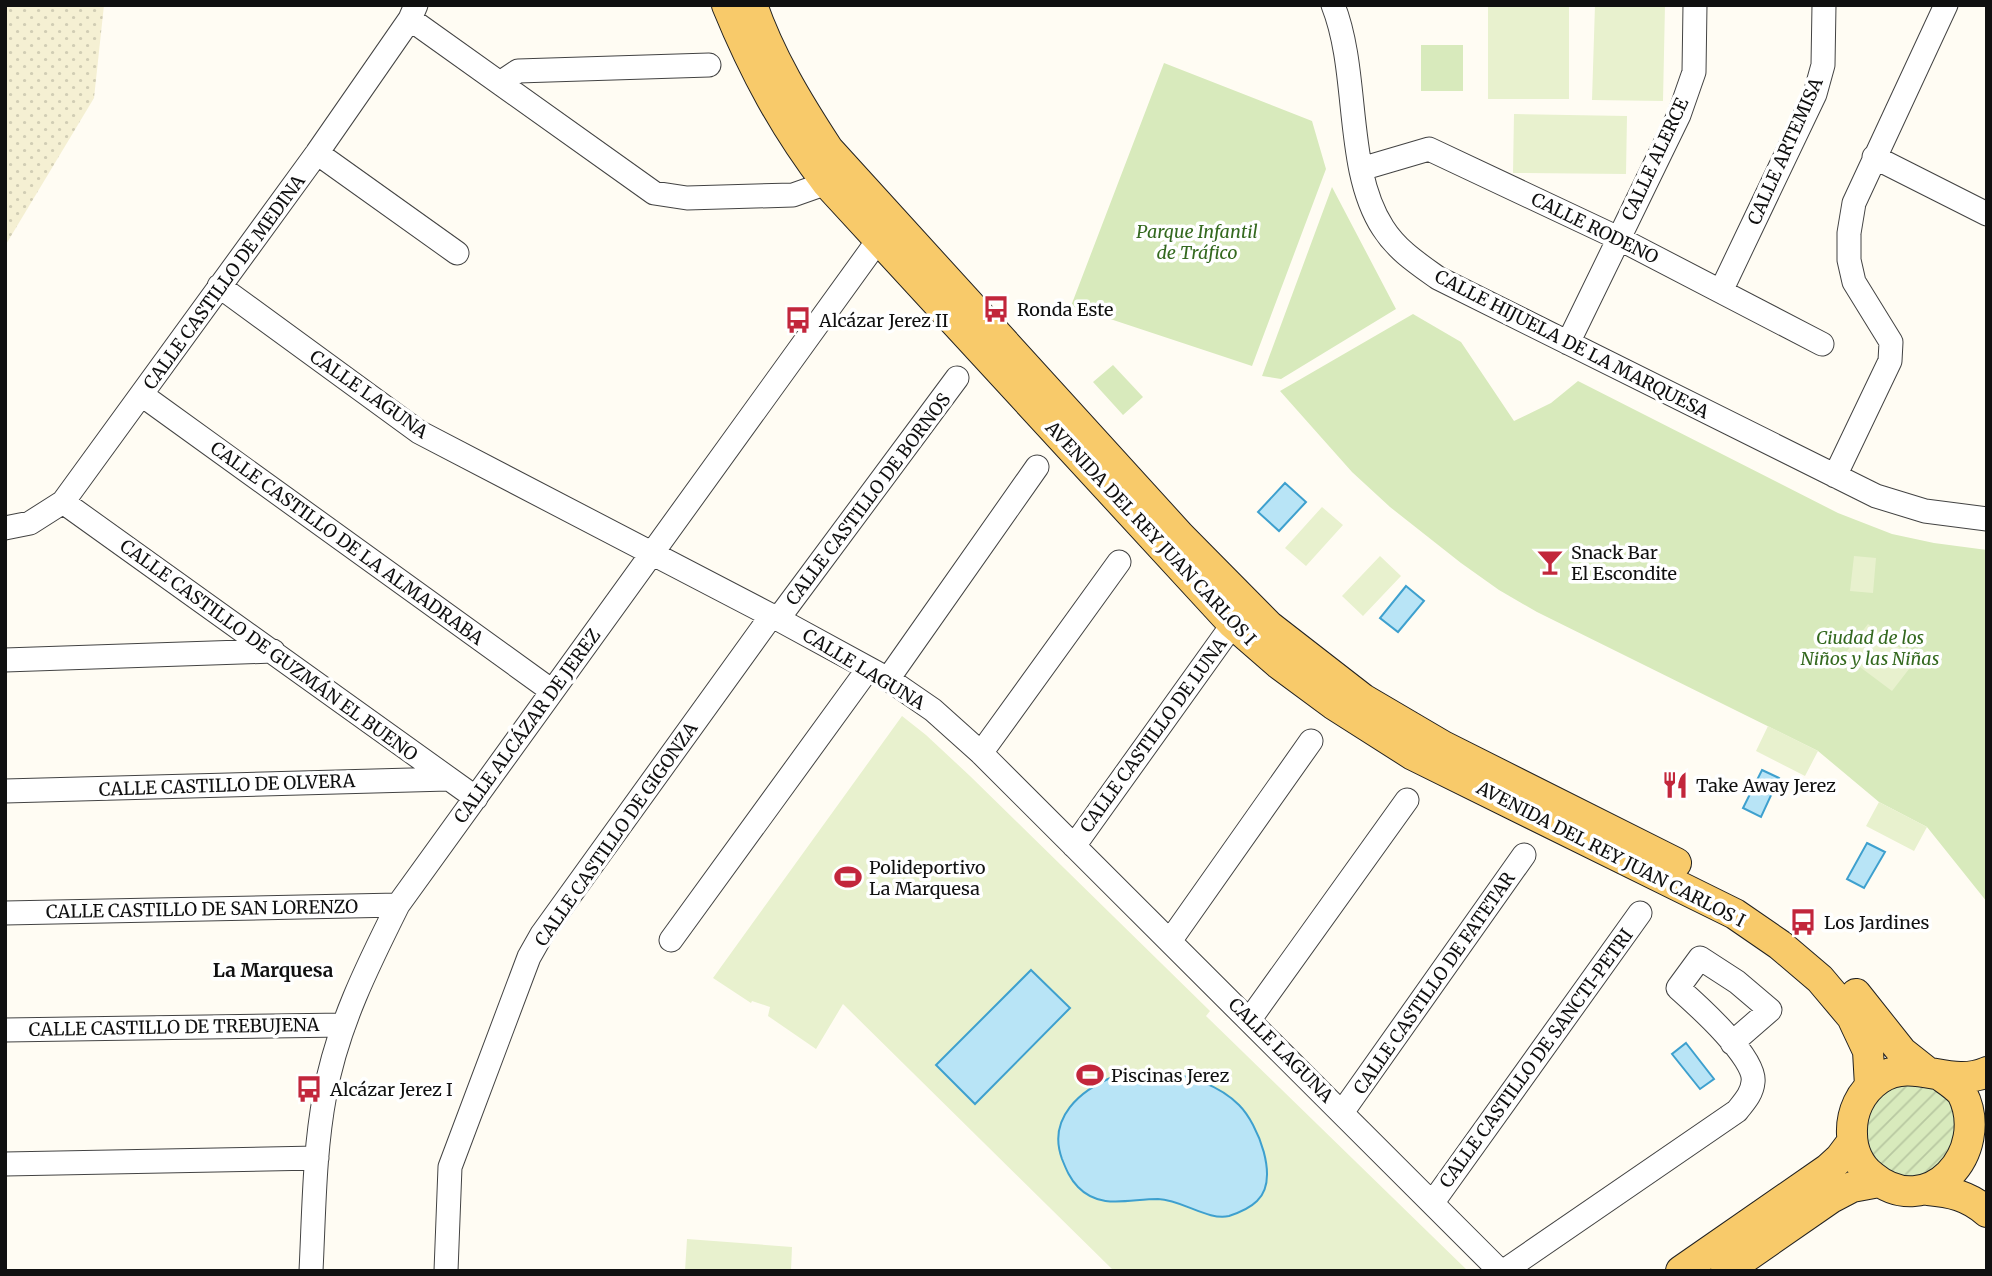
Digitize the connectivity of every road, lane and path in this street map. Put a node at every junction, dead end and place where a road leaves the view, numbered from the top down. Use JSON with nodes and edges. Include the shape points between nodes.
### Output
{"nodes":[{"id":1,"x":727,"y":5,"type":"edge"},
{"id":2,"x":752,"y":5,"type":"edge"},
{"id":3,"x":1333,"y":5,"type":"edge"},
{"id":4,"x":1695,"y":5,"type":"edge"},
{"id":5,"x":1824,"y":5,"type":"edge"},
{"id":6,"x":1946,"y":5,"type":"edge"},
{"id":7,"x":413,"y":12,"type":"edge"},
{"id":8,"x":709,"y":65,"type":"dead end"},
{"id":9,"x":500,"y":83,"type":"junction"},
{"id":10,"x":317,"y":153,"type":"junction"},
{"id":11,"x":1874,"y":157,"type":"junction"},
{"id":12,"x":1361,"y":169,"type":"junction"},
{"id":13,"x":827,"y":183,"type":"junction"},
{"id":14,"x":1987,"y":214,"type":"edge"},
{"id":15,"x":1618,"y":238,"type":"junction"},
{"id":16,"x":878,"y":239,"type":"junction"},
{"id":17,"x":457,"y":253,"type":"dead end"},
{"id":18,"x":219,"y":286,"type":"junction"},
{"id":19,"x":1721,"y":291,"type":"junction"},
{"id":20,"x":1568,"y":343,"type":"junction"},
{"id":21,"x":1822,"y":344,"type":"dead end"},
{"id":22,"x":957,"y":378,"type":"dead end"},
{"id":23,"x":142,"y":396,"type":"junction"},
{"id":24,"x":1037,"y":467,"type":"dead end"},
{"id":25,"x":1835,"y":476,"type":"junction"},
{"id":26,"x":63,"y":502,"type":"junction"},
{"id":27,"x":1987,"y":520,"type":"edge"},
{"id":28,"x":5,"y":528,"type":"edge"},
{"id":29,"x":651,"y":554,"type":"junction"},
{"id":30,"x":1119,"y":562,"type":"dead end"},
{"id":31,"x":775,"y":617,"type":"junction"},
{"id":32,"x":1233,"y":624,"type":"junction"},
{"id":33,"x":273,"y":651,"type":"junction"},
{"id":34,"x":5,"y":660,"type":"edge"},
{"id":35,"x":878,"y":674,"type":"junction"},
{"id":36,"x":552,"y":691,"type":"junction"},
{"id":37,"x":1311,"y":741,"type":"dead end"},
{"id":38,"x":981,"y":753,"type":"junction"},
{"id":39,"x":448,"y":779,"type":"junction"},
{"id":40,"x":5,"y":790,"type":"edge"},
{"id":41,"x":475,"y":797,"type":"junction"},
{"id":42,"x":1407,"y":800,"type":"dead end"},
{"id":43,"x":1074,"y":846,"type":"junction"},
{"id":44,"x":1524,"y":855,"type":"dead end"},
{"id":45,"x":398,"y":905,"type":"junction"},
{"id":46,"x":1640,"y":913,"type":"dead end"},
{"id":47,"x":5,"y":914,"type":"edge"},
{"id":48,"x":671,"y":940,"type":"dead end"},
{"id":49,"x":1170,"y":942,"type":"junction"},
{"id":50,"x":1250,"y":1019,"type":"junction"},
{"id":51,"x":344,"y":1025,"type":"junction"},
{"id":52,"x":5,"y":1030,"type":"edge"},
{"id":53,"x":1732,"y":1044,"type":"dead end"},
{"id":54,"x":1987,"y":1072,"type":"edge"},
{"id":55,"x":1933,"y":1074,"type":"junction"},
{"id":56,"x":1870,"y":1086,"type":"junction"},
{"id":57,"x":1343,"y":1111,"type":"junction"},
{"id":58,"x":1979,"y":1121,"type":"edge"},
{"id":59,"x":1852,"y":1142,"type":"junction"},
{"id":60,"x":317,"y":1158,"type":"junction"},
{"id":61,"x":5,"y":1164,"type":"edge"},
{"id":62,"x":1986,"y":1170,"type":"edge"},
{"id":63,"x":1879,"y":1182,"type":"junction"},
{"id":64,"x":1928,"y":1190,"type":"junction"},
{"id":65,"x":1433,"y":1202,"type":"junction"},
{"id":66,"x":1987,"y":1212,"type":"edge"},
{"id":67,"x":311,"y":1271,"type":"edge"},
{"id":68,"x":446,"y":1271,"type":"edge"},
{"id":69,"x":1502,"y":1271,"type":"edge"},
{"id":70,"x":1681,"y":1271,"type":"edge"},
{"id":71,"x":1727,"y":1271,"type":"edge"}],
"edges":[{"from":1,"to":13,"type":"main road","name":"AVENIDA DEL REY JUAN CARLOS I","via":[[771,102]]},
{"from":2,"to":55,"type":"main road","name":"AVENIDA DEL REY JUAN CARLOS I","via":[[792,95],[828,149],[1180,536],[1269,626],[1363,699],[1443,746],[1768,913],[1805,939],[1841,974],[1902,1052]]},
{"from":3,"to":12,"type":"street","name":"CALLE HIJUELA DE LA MARQUESA","via":[[1351,85]]},
{"from":4,"to":15,"type":"street","name":"CALLE ALERCE","via":[[1694,72],[1679,115]]},
{"from":5,"to":19,"type":"street","name":"CALLE ARTEMISA","via":[[1823,65],[1815,94]]},
{"from":6,"to":11,"type":"street"},
{"from":7,"to":9,"type":"street"},
{"from":7,"to":10,"type":"street","name":"CALLE CASTILLO DE MEDINA"},
{"from":8,"to":9,"type":"street","via":[[518,71]]},
{"from":9,"to":13,"type":"street","via":[[654,193],[687,198],[793,195]]},
{"from":10,"to":17,"type":"street"},
{"from":10,"to":18,"type":"street","name":"CALLE CASTILLO DE MEDINA"},
{"from":11,"to":14,"type":"street"},
{"from":11,"to":25,"type":"street","via":[[1854,203],[1849,260],[1854,282],[1891,342],[1889,361]]},
{"from":12,"to":15,"type":"street","name":"CALLE RODENO","via":[[1429,149]]},
{"from":12,"to":20,"type":"street","name":"CALLE HIJUELA DE LA MARQUESA","via":[[1368,198],[1383,228],[1406,256],[1437,278]]},
{"from":13,"to":16,"type":"main road","name":"AVENIDA DEL REY JUAN CARLOS I"},
{"from":15,"to":19,"type":"street","name":"CALLE RODENO"},
{"from":15,"to":20,"type":"street","name":"CALLE ALERCE"},
{"from":16,"to":29,"type":"street","name":"CALLE ALCÁZAR DE JEREZ"},
{"from":16,"to":32,"type":"main road","name":"AVENIDA DEL REY JUAN CARLOS I"},
{"from":18,"to":23,"type":"street","name":"CALLE CASTILLO DE MEDINA"},
{"from":18,"to":29,"type":"street","name":"CALLE LAGUNA","via":[[419,432]]},
{"from":19,"to":21,"type":"street","name":"CALLE RODENO"},
{"from":20,"to":25,"type":"street","name":"CALLE HIJUELA DE LA MARQUESA"},
{"from":22,"to":31,"type":"street","name":"CALLE CASTILLO DE BORNOS"},
{"from":23,"to":26,"type":"street","name":"CALLE CASTILLO DE MEDINA"},
{"from":23,"to":36,"type":"street","name":"CALLE CASTILLO DE LA ALMADRABA"},
{"from":24,"to":35,"type":"street"},
{"from":25,"to":27,"type":"street","name":"CALLE HIJUELA DE LA MARQUESA","via":[[1876,496],[1925,511]]},
{"from":26,"to":28,"type":"street","name":"CALLE CASTILLO DE MEDINA","via":[[30,523]]},
{"from":26,"to":33,"type":"street","name":"CALLE CASTILLO DE GUZMÁN EL BUENO"},
{"from":29,"to":31,"type":"street","name":"CALLE LAGUNA"},
{"from":29,"to":36,"type":"street","name":"CALLE ALCÁZAR DE JEREZ"},
{"from":30,"to":38,"type":"street"},
{"from":31,"to":35,"type":"street","name":"CALLE LAGUNA"},
{"from":31,"to":68,"type":"street","name":"CALLE CASTILLO DE GIGONZA","via":[[529,957],[450,1167]]},
{"from":32,"to":43,"type":"street","name":"CALLE CASTILLO DE LUNA"},
{"from":32,"to":56,"type":"main road","name":"AVENIDA DEL REY JUAN CARLOS I","via":[[1333,704],[1413,755],[1735,914],[1780,944],[1820,979],[1852,1017],[1868,1051]]},
{"from":33,"to":34,"type":"street"},
{"from":33,"to":39,"type":"street","name":"CALLE CASTILLO DE GUZMÁN EL BUENO"},
{"from":35,"to":38,"type":"street","name":"CALLE LAGUNA","via":[[933,710]]},
{"from":35,"to":48,"type":"street"},
{"from":36,"to":41,"type":"street","name":"CALLE ALCÁZAR DE JEREZ"},
{"from":37,"to":49,"type":"street"},
{"from":38,"to":43,"type":"street","name":"CALLE LAGUNA"},
{"from":39,"to":40,"type":"street","name":"CALLE CASTILLO DE OLVERA"},
{"from":39,"to":41,"type":"street","name":"CALLE CASTILLO DE GUZMÁN EL BUENO"},
{"from":41,"to":45,"type":"street","name":"CALLE ALCÁZAR DE JEREZ"},
{"from":42,"to":50,"type":"street"},
{"from":43,"to":49,"type":"street","name":"CALLE LAGUNA"},
{"from":44,"to":57,"type":"street","name":"CALLE CASTILLO DE FATETAR"},
{"from":45,"to":47,"type":"street","name":"CALLE CASTILLO DE SAN LORENZO"},
{"from":45,"to":51,"type":"street","name":"CALLE ALCÁZAR DE JEREZ"},
{"from":46,"to":65,"type":"street","name":"CALLE CASTILLO DE SANCTI-PETRI"},
{"from":49,"to":50,"type":"street","name":"CALLE LAGUNA"},
{"from":50,"to":57,"type":"street","name":"CALLE LAGUNA"},
{"from":51,"to":52,"type":"street","name":"CALLE CASTILLO DE TREBUJENA"},
{"from":51,"to":60,"type":"street","name":"CALLE ALCÁZAR DE JEREZ","via":[[325,1093]]},
{"from":53,"to":69,"type":"street","via":[[1750,1066],[1754,1080],[1737,1111]]},
{"from":54,"to":55,"type":"main road","via":[[1961,1079]]},
{"from":55,"to":56,"type":"main road","via":[[1900,1070]]},
{"from":55,"to":58,"type":"main road","via":[[1959,1090]]},
{"from":56,"to":59,"type":"main road","via":[[1856,1106]]},
{"from":57,"to":65,"type":"street","name":"CALLE LAGUNA"},
{"from":58,"to":62,"type":"main road"},
{"from":58,"to":64,"type":"main road","via":[[1971,1150],[1956,1174]]},
{"from":59,"to":63,"type":"main road","via":[[1858,1160]]},
{"from":59,"to":70,"type":"main road","via":[[1828,1169]]},
{"from":60,"to":61,"type":"street"},
{"from":60,"to":67,"type":"street","name":"CALLE ALCÁZAR DE JEREZ"},
{"from":63,"to":64,"type":"main road","via":[[1910,1192]]},
{"from":63,"to":71,"type":"main road","via":[[1852,1187],[1831,1198]]},
{"from":64,"to":66,"type":"main road","via":[[1951,1192]]},
{"from":65,"to":69,"type":"street","name":"CALLE LAGUNA"}]}
